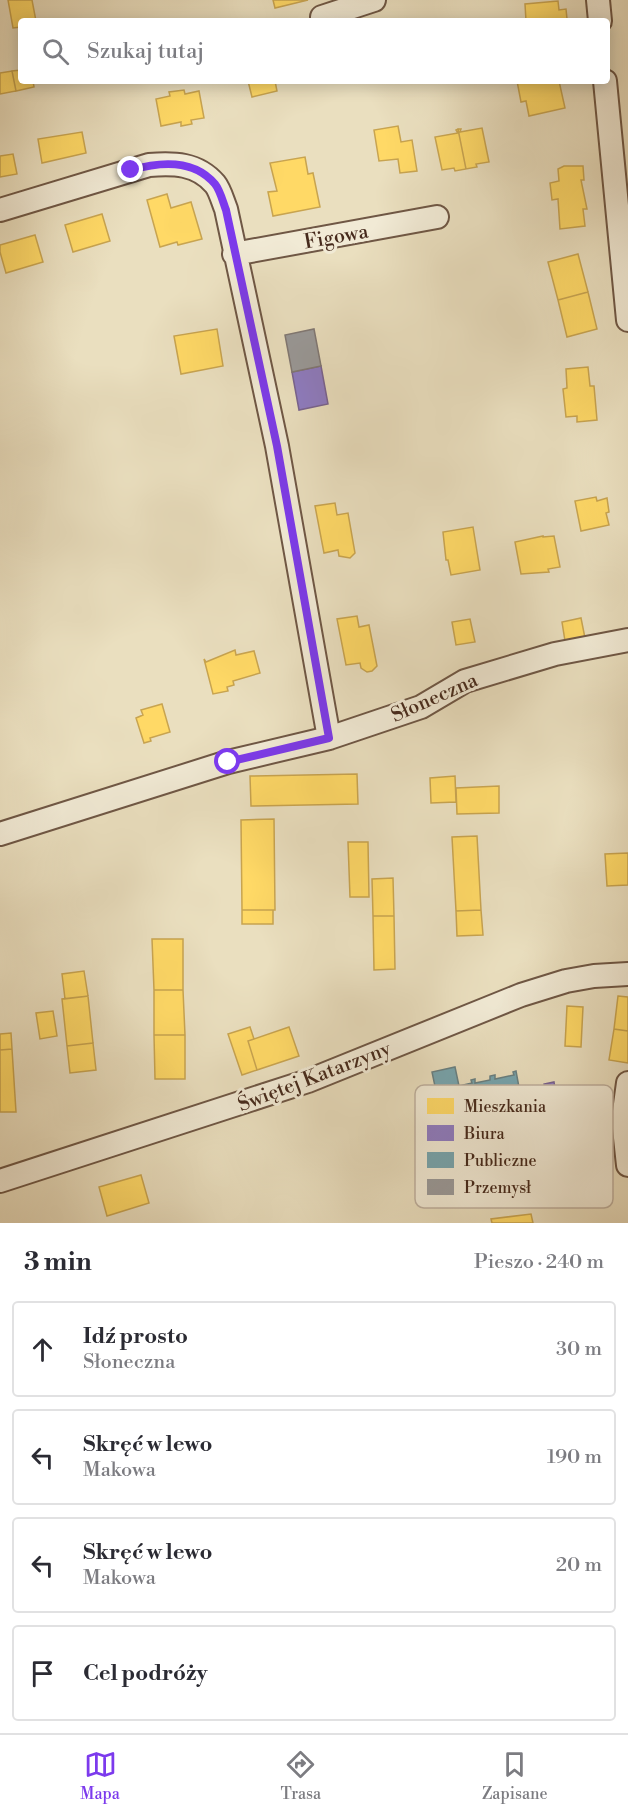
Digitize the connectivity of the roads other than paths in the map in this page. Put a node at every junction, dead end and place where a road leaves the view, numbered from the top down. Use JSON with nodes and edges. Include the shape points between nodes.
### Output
{"nodes":[{"id":1,"x":374,"y":0,"type":"edge"},
{"id":2,"x":598,"y":0,"type":"edge"},
{"id":3,"x":322,"y":17,"type":"dead end"},
{"id":4,"x":600,"y":18,"type":"edge"},
{"id":5,"x":605,"y":84,"type":"edge"},
{"id":6,"x":0,"y":210,"type":"edge"},
{"id":7,"x":437,"y":217,"type":"dead end"},
{"id":8,"x":234,"y":254,"type":"junction"},
{"id":9,"x":628,"y":320,"type":"edge"},
{"id":10,"x":628,"y":640,"type":"edge"},
{"id":11,"x":329,"y":738,"type":"junction"},
{"id":12,"x":0,"y":834,"type":"edge"},
{"id":13,"x":628,"y":974,"type":"edge"},
{"id":14,"x":628,"y":1083,"type":"edge"},
{"id":15,"x":628,"y":1165,"type":"edge"},
{"id":16,"x":0,"y":1181,"type":"edge"}],
"edges":[{"from":1,"to":3,"type":"street"},
{"from":2,"to":4,"type":"street"},
{"from":5,"to":9,"type":"street"},
{"from":6,"to":8,"type":"street","via":[[149,165],[175,163],[200,171],[216,185],[226,210]]},
{"from":7,"to":8,"type":"street","name":"Figowa"},
{"from":8,"to":11,"type":"street","via":[[277,446]]},
{"from":10,"to":11,"type":"street","name":"Słoneczna","via":[[555,654],[465,681],[421,707]]},
{"from":11,"to":12,"type":"street","name":"Słoneczna","via":[[228,762]]},
{"from":13,"to":16,"type":"street","name":"Świętej Katarzyny","via":[[575,980],[521,995],[308,1081]]},
{"from":14,"to":15,"type":"street","via":[[623,1119]]}]}
